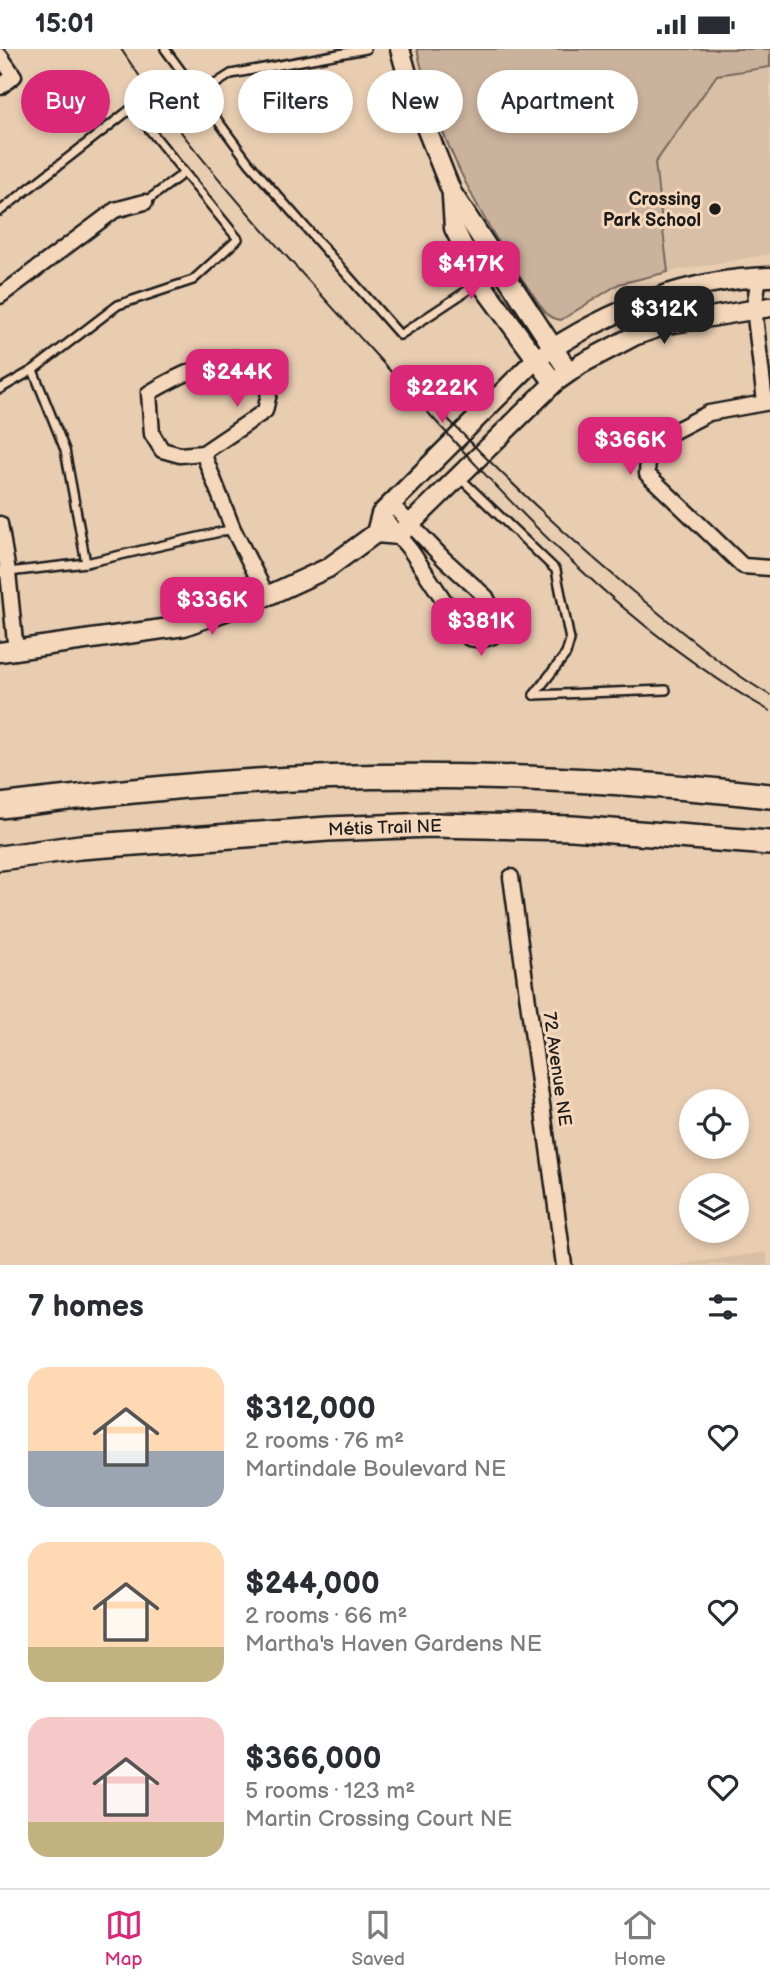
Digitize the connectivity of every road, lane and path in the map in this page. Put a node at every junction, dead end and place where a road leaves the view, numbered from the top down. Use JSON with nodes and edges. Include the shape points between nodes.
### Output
{"nodes":[{"id":1,"x":165,"y":49,"type":"edge"},
{"id":2,"x":366,"y":49,"type":"edge"},
{"id":3,"x":400,"y":49,"type":"edge"},
{"id":4,"x":0,"y":56,"type":"edge"},
{"id":5,"x":180,"y":70,"type":"edge"},
{"id":6,"x":224,"y":78,"type":"edge"},
{"id":7,"x":0,"y":87,"type":"edge"},
{"id":8,"x":224,"y":130,"type":"edge"},
{"id":9,"x":184,"y":173,"type":"junction"},
{"id":10,"x":452,"y":193,"type":"junction"},
{"id":11,"x":145,"y":202,"type":"joint"},
{"id":12,"x":0,"y":211,"type":"edge"},
{"id":13,"x":765,"y":277,"type":"edge"},
{"id":14,"x":480,"y":282,"type":"junction"},
{"id":15,"x":0,"y":296,"type":"edge"},
{"id":16,"x":770,"y":299,"type":"edge"},
{"id":17,"x":762,"y":307,"type":"edge"},
{"id":18,"x":552,"y":348,"type":"junction"},
{"id":19,"x":536,"y":359,"type":"junction"},
{"id":20,"x":33,"y":370,"type":"junction"},
{"id":21,"x":569,"y":372,"type":"junction"},
{"id":22,"x":554,"y":383,"type":"junction"},
{"id":23,"x":0,"y":389,"type":"edge"},
{"id":24,"x":767,"y":402,"type":"edge"},
{"id":25,"x":203,"y":453,"type":"junction"},
{"id":26,"x":459,"y":477,"type":"junction"},
{"id":27,"x":386,"y":509,"type":"junction"},
{"id":28,"x":0,"y":524,"type":"edge"},
{"id":29,"x":233,"y":529,"type":"junction"},
{"id":30,"x":405,"y":529,"type":"junction"},
{"id":31,"x":376,"y":533,"type":"junction"},
{"id":32,"x":86,"y":563,"type":"junction"},
{"id":33,"x":770,"y":568,"type":"edge"},
{"id":34,"x":4,"y":573,"type":"edge"},
{"id":35,"x":267,"y":596,"type":"junction"},
{"id":36,"x":8,"y":652,"type":"edge"},
{"id":37,"x":666,"y":690,"type":"dead end"},
{"id":38,"x":770,"y":796,"type":"edge"},
{"id":39,"x":0,"y":806,"type":"edge"},
{"id":40,"x":770,"y":843,"type":"edge"},
{"id":41,"x":0,"y":858,"type":"edge"},
{"id":42,"x":511,"y":877,"type":"dead end"},
{"id":43,"x":564,"y":1265,"type":"edge"}],
"edges":[{"from":1,"to":5,"type":"lane"},
{"from":2,"to":6,"type":"lane"},
{"from":3,"to":10,"type":"street"},
{"from":4,"to":7,"type":"street","via":[[14,76]]},
{"from":8,"to":14,"type":"lane","via":[[400,335]]},
{"from":9,"to":11,"type":"lane"},
{"from":9,"to":12,"type":"lane","via":[[132,108]]},
{"from":9,"to":20,"type":"lane","via":[[238,239],[193,280],[118,305]]},
{"from":10,"to":14,"type":"street","via":[[454,228]]},
{"from":10,"to":18,"type":"street"},
{"from":11,"to":15,"type":"street","via":[[115,210]]},
{"from":13,"to":16,"type":"street"},
{"from":13,"to":17,"type":"street"},
{"from":13,"to":18,"type":"street","via":[[700,286],[632,306]]},
{"from":14,"to":19,"type":"street"},
{"from":17,"to":21,"type":"street","via":[[668,324],[634,336]]},
{"from":17,"to":24,"type":"street"},
{"from":18,"to":19,"type":"street"},
{"from":18,"to":21,"type":"street"},
{"from":19,"to":22,"type":"street"},
{"from":19,"to":27,"type":"street"},
{"from":20,"to":23,"type":"lane"},
{"from":20,"to":32,"type":"lane","via":[[65,450]]},
{"from":21,"to":22,"type":"street"},
{"from":22,"to":26,"type":"street"},
{"from":24,"to":33,"type":"street","via":[[709,413],[649,443],[647,474],[743,566]]},
{"from":25,"to":25,"type":"street","via":[[180,455],[162,450],[152,434],[149,393],[212,362],[237,358],[251,364],[270,389],[265,411]]},
{"from":25,"to":29,"type":"street"},
{"from":26,"to":30,"type":"street"},
{"from":26,"to":37,"type":"lane","via":[[556,570],[570,639],[566,654],[534,695]]},
{"from":27,"to":30,"type":"street"},
{"from":27,"to":31,"type":"street"},
{"from":28,"to":34,"type":"street"},
{"from":29,"to":32,"type":"lane"},
{"from":29,"to":35,"type":"street"},
{"from":30,"to":30,"type":"street","via":[[469,638],[493,636],[496,617],[486,597]]},
{"from":30,"to":31,"type":"street"},
{"from":31,"to":35,"type":"street","via":[[328,568]]},
{"from":32,"to":34,"type":"lane"},
{"from":34,"to":36,"type":"street"},
{"from":35,"to":36,"type":"street","via":[[184,627]]},
{"from":38,"to":39,"type":"main road","via":[[620,783],[386,778],[227,783]]},
{"from":40,"to":41,"type":"main road","name":"Métis Trail NE","via":[[572,828],[431,825],[80,847]]},
{"from":42,"to":43,"type":"street","name":"72 Avenue NE"}]}
